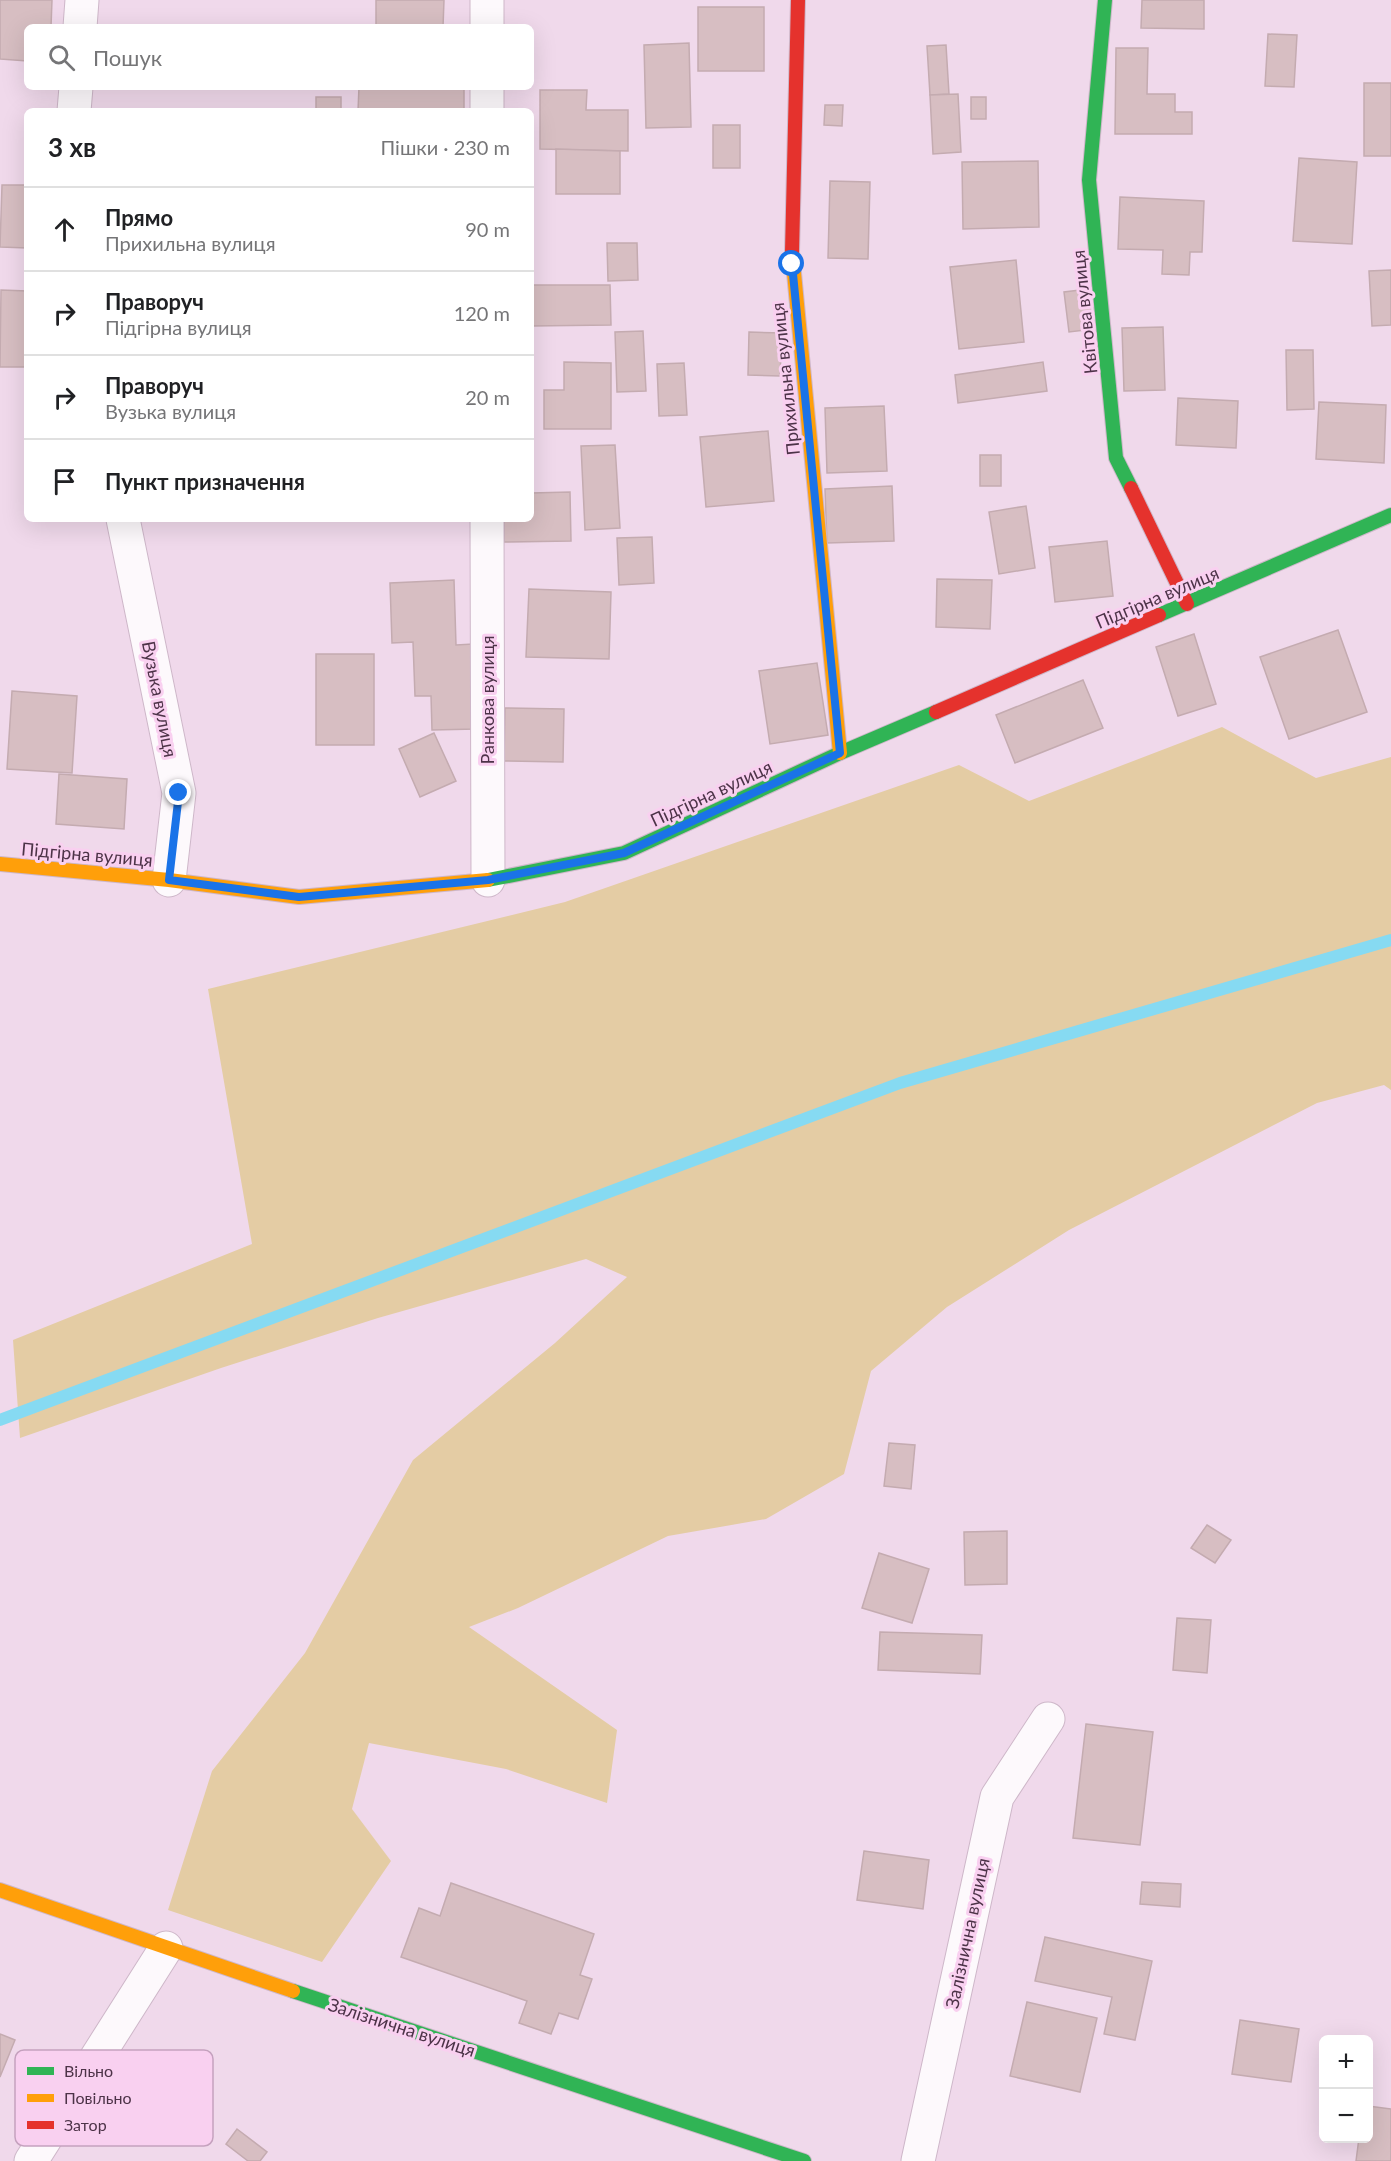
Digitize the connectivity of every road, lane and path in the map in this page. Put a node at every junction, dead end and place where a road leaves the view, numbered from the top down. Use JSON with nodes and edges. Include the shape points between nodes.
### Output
{"nodes":[{"id":1,"x":82,"y":0,"type":"edge"},
{"id":2,"x":487,"y":0,"type":"edge"},
{"id":3,"x":798,"y":0,"type":"edge"},
{"id":4,"x":1105,"y":0,"type":"edge"},
{"id":5,"x":80,"y":24,"type":"edge"},
{"id":6,"x":487,"y":24,"type":"edge"},
{"id":7,"x":76,"y":90,"type":"edge"},
{"id":8,"x":487,"y":90,"type":"edge"},
{"id":9,"x":74,"y":108,"type":"edge"},
{"id":10,"x":487,"y":108,"type":"edge"},
{"id":11,"x":1391,"y":515,"type":"edge"},
{"id":12,"x":124,"y":522,"type":"edge"},
{"id":13,"x":487,"y":522,"type":"edge"},
{"id":14,"x":1187,"y":604,"type":"junction"},
{"id":15,"x":840,"y":753,"type":"junction"},
{"id":16,"x":0,"y":864,"type":"edge"},
{"id":17,"x":169,"y":880,"type":"junction"},
{"id":18,"x":488,"y":880,"type":"junction"},
{"id":19,"x":1048,"y":1719,"type":"dead end"},
{"id":20,"x":0,"y":1890,"type":"edge"},
{"id":21,"x":166,"y":1948,"type":"junction"},
{"id":22,"x":101,"y":2050,"type":"edge"},
{"id":23,"x":41,"y":2146,"type":"edge"},
{"id":24,"x":31,"y":2161,"type":"edge"},
{"id":25,"x":804,"y":2161,"type":"edge"},
{"id":26,"x":918,"y":2161,"type":"edge"}],
"edges":[{"from":1,"to":5,"type":"street"},
{"from":2,"to":6,"type":"street"},
{"from":3,"to":15,"type":"street","name":"Прихильна вулиця","via":[[792,264]]},
{"from":4,"to":14,"type":"street","name":"Квітова вулиця","via":[[1089,180],[1116,458]]},
{"from":7,"to":9,"type":"street"},
{"from":8,"to":10,"type":"street"},
{"from":11,"to":14,"type":"street","name":"Підгірна вулиця"},
{"from":12,"to":17,"type":"street","name":"Вузька вулиця","via":[[179,793]]},
{"from":13,"to":18,"type":"street","name":"Ранкова вулиця"},
{"from":14,"to":15,"type":"street","name":"Підгірна вулиця"},
{"from":15,"to":18,"type":"street","name":"Підгірна вулиця","via":[[624,853]]},
{"from":16,"to":17,"type":"street","name":"Підгірна вулиця"},
{"from":17,"to":18,"type":"street","name":"Підгірна вулиця","via":[[299,897]]},
{"from":19,"to":26,"type":"street","name":"Залізнична вулиця","via":[[997,1797]]},
{"from":20,"to":21,"type":"street","name":"Залізнична вулиця"},
{"from":21,"to":22,"type":"street"},
{"from":21,"to":25,"type":"street","name":"Залізнична вулиця"},
{"from":23,"to":24,"type":"street"}]}
